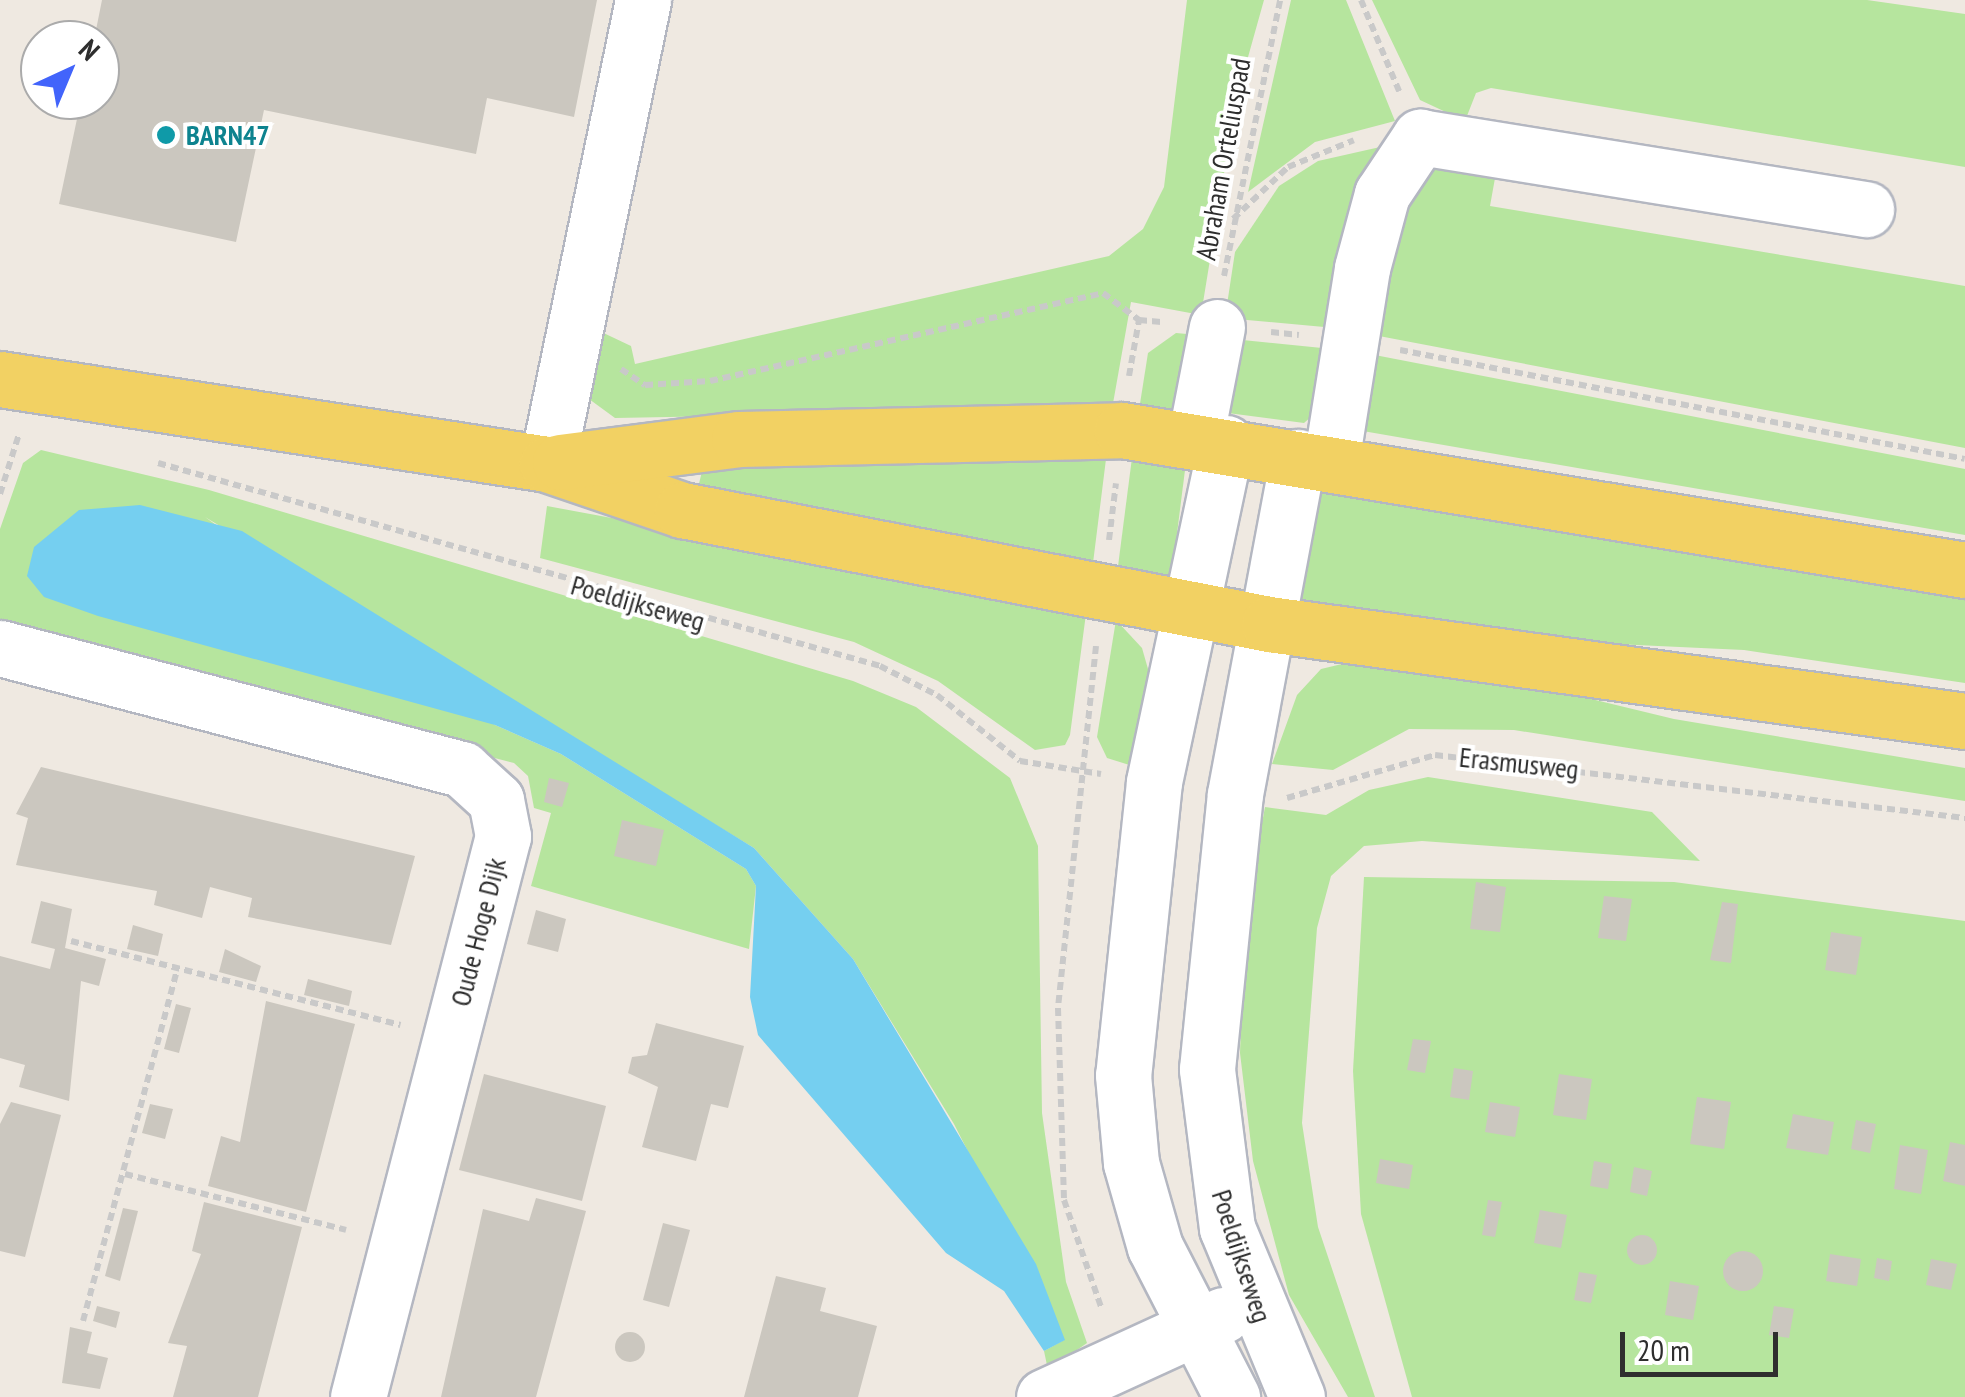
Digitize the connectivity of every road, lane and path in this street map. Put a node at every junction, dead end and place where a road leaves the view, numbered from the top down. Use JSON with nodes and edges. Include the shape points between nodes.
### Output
{"nodes":[{"id":1,"x":644,"y":0,"type":"edge"},
{"id":2,"x":1280,"y":0,"type":"edge"},
{"id":3,"x":1361,"y":0,"type":"edge"},
{"id":4,"x":1420,"y":137,"type":"junction"},
{"id":5,"x":1866,"y":209,"type":"dead end"},
{"id":6,"x":1232,"y":219,"type":"junction"},
{"id":7,"x":577,"y":319,"type":"junction"},
{"id":8,"x":1138,"y":320,"type":"junction"},
{"id":9,"x":1216,"y":327,"type":"junction"},
{"id":10,"x":1347,"y":339,"type":"junction"},
{"id":11,"x":0,"y":379,"type":"edge"},
{"id":12,"x":0,"y":430,"type":"edge"},
{"id":13,"x":1122,"y":430,"type":"junction"},
{"id":14,"x":20,"y":433,"type":"junction"},
{"id":15,"x":38,"y":436,"type":"dead end"},
{"id":16,"x":1211,"y":441,"type":"junction"},
{"id":17,"x":145,"y":459,"type":"dead end"},
{"id":18,"x":1314,"y":459,"type":"junction"},
{"id":19,"x":1965,"y":459,"type":"edge"},
{"id":20,"x":547,"y":464,"type":"junction"},
{"id":21,"x":0,"y":494,"type":"edge"},
{"id":22,"x":1965,"y":570,"type":"edge"},
{"id":23,"x":1103,"y":592,"type":"junction"},
{"id":24,"x":1190,"y":609,"type":"junction"},
{"id":25,"x":1270,"y":624,"type":"junction"},
{"id":26,"x":0,"y":648,"type":"edge"},
{"id":27,"x":1965,"y":721,"type":"edge"},
{"id":28,"x":1079,"y":771,"type":"junction"},
{"id":29,"x":1154,"y":782,"type":"junction"},
{"id":30,"x":1235,"y":794,"type":"junction"},
{"id":31,"x":1965,"y":818,"type":"edge"},
{"id":32,"x":72,"y":942,"type":"dead end"},
{"id":33,"x":177,"y":970,"type":"junction"},
{"id":34,"x":451,"y":1038,"type":"junction"},
{"id":35,"x":125,"y":1174,"type":"junction"},
{"id":36,"x":398,"y":1243,"type":"junction"},
{"id":37,"x":1253,"y":1302,"type":"junction"},
{"id":38,"x":84,"y":1321,"type":"dead end"},
{"id":39,"x":1192,"y":1330,"type":"junction"},
{"id":40,"x":358,"y":1397,"type":"edge"},
{"id":41,"x":1044,"y":1397,"type":"edge"},
{"id":42,"x":1232,"y":1397,"type":"edge"},
{"id":43,"x":1297,"y":1397,"type":"edge"}],
"edges":[{"from":1,"to":7,"type":"street"},
{"from":2,"to":6,"type":"path","name":"Abraham Orteliuspad"},
{"from":3,"to":4,"type":"path"},
{"from":4,"to":5,"type":"street"},
{"from":4,"to":6,"type":"path","via":[[1336,144],[1288,167]]},
{"from":4,"to":10,"type":"street","name":"Poeldijkseweg","via":[[1382,194]]},
{"from":6,"to":9,"type":"path","name":"Abraham Orteliuspad"},
{"from":7,"to":8,"type":"path","via":[[631,378],[670,386],[1103,293]]},
{"from":7,"to":20,"type":"street"},
{"from":8,"to":9,"type":"path"},
{"from":8,"to":13,"type":"path"},
{"from":9,"to":10,"type":"path"},
{"from":9,"to":16,"type":"street"},
{"from":10,"to":18,"type":"street","name":"Poeldijkseweg"},
{"from":10,"to":19,"type":"path"},
{"from":11,"to":20,"type":"main road"},
{"from":12,"to":14,"type":"path"},
{"from":13,"to":16,"type":"main road"},
{"from":13,"to":20,"type":"main road","via":[[739,440]]},
{"from":13,"to":23,"type":"path"},
{"from":14,"to":15,"type":"path"},
{"from":14,"to":21,"type":"path"},
{"from":16,"to":18,"type":"main road"},
{"from":16,"to":24,"type":"street"},
{"from":17,"to":28,"type":"path","name":"Poeldijkseweg","via":[[880,666],[938,695],[1020,761]]},
{"from":18,"to":22,"type":"main road"},
{"from":18,"to":25,"type":"street","name":"Poeldijkseweg"},
{"from":20,"to":23,"type":"main road","via":[[682,510]]},
{"from":23,"to":24,"type":"main road"},
{"from":23,"to":28,"type":"path"},
{"from":24,"to":25,"type":"main road"},
{"from":24,"to":29,"type":"street"},
{"from":25,"to":27,"type":"main road"},
{"from":25,"to":30,"type":"street","name":"Poeldijkseweg"},
{"from":26,"to":34,"type":"street","name":"Oude Hoge Dijk","via":[[462,769],[496,800],[503,836]]},
{"from":28,"to":29,"type":"path"},
{"from":29,"to":39,"type":"street","via":[[1124,1075],[1131,1163]]},
{"from":30,"to":31,"type":"path","name":"Erasmusweg","via":[[1301,799],[1435,755]]},
{"from":30,"to":37,"type":"street","name":"Poeldijkseweg","via":[[1207,1069],[1212,1156]]},
{"from":32,"to":33,"type":"path"},
{"from":33,"to":34,"type":"path"},
{"from":33,"to":35,"type":"path"},
{"from":34,"to":36,"type":"street","name":"Oude Hoge Dijk"},
{"from":35,"to":36,"type":"path"},
{"from":35,"to":38,"type":"path"},
{"from":36,"to":40,"type":"street","name":"Oude Hoge Dijk"},
{"from":37,"to":39,"type":"street"},
{"from":37,"to":43,"type":"street","name":"Poeldijkseweg"},
{"from":39,"to":41,"type":"street"},
{"from":39,"to":42,"type":"street"}]}
